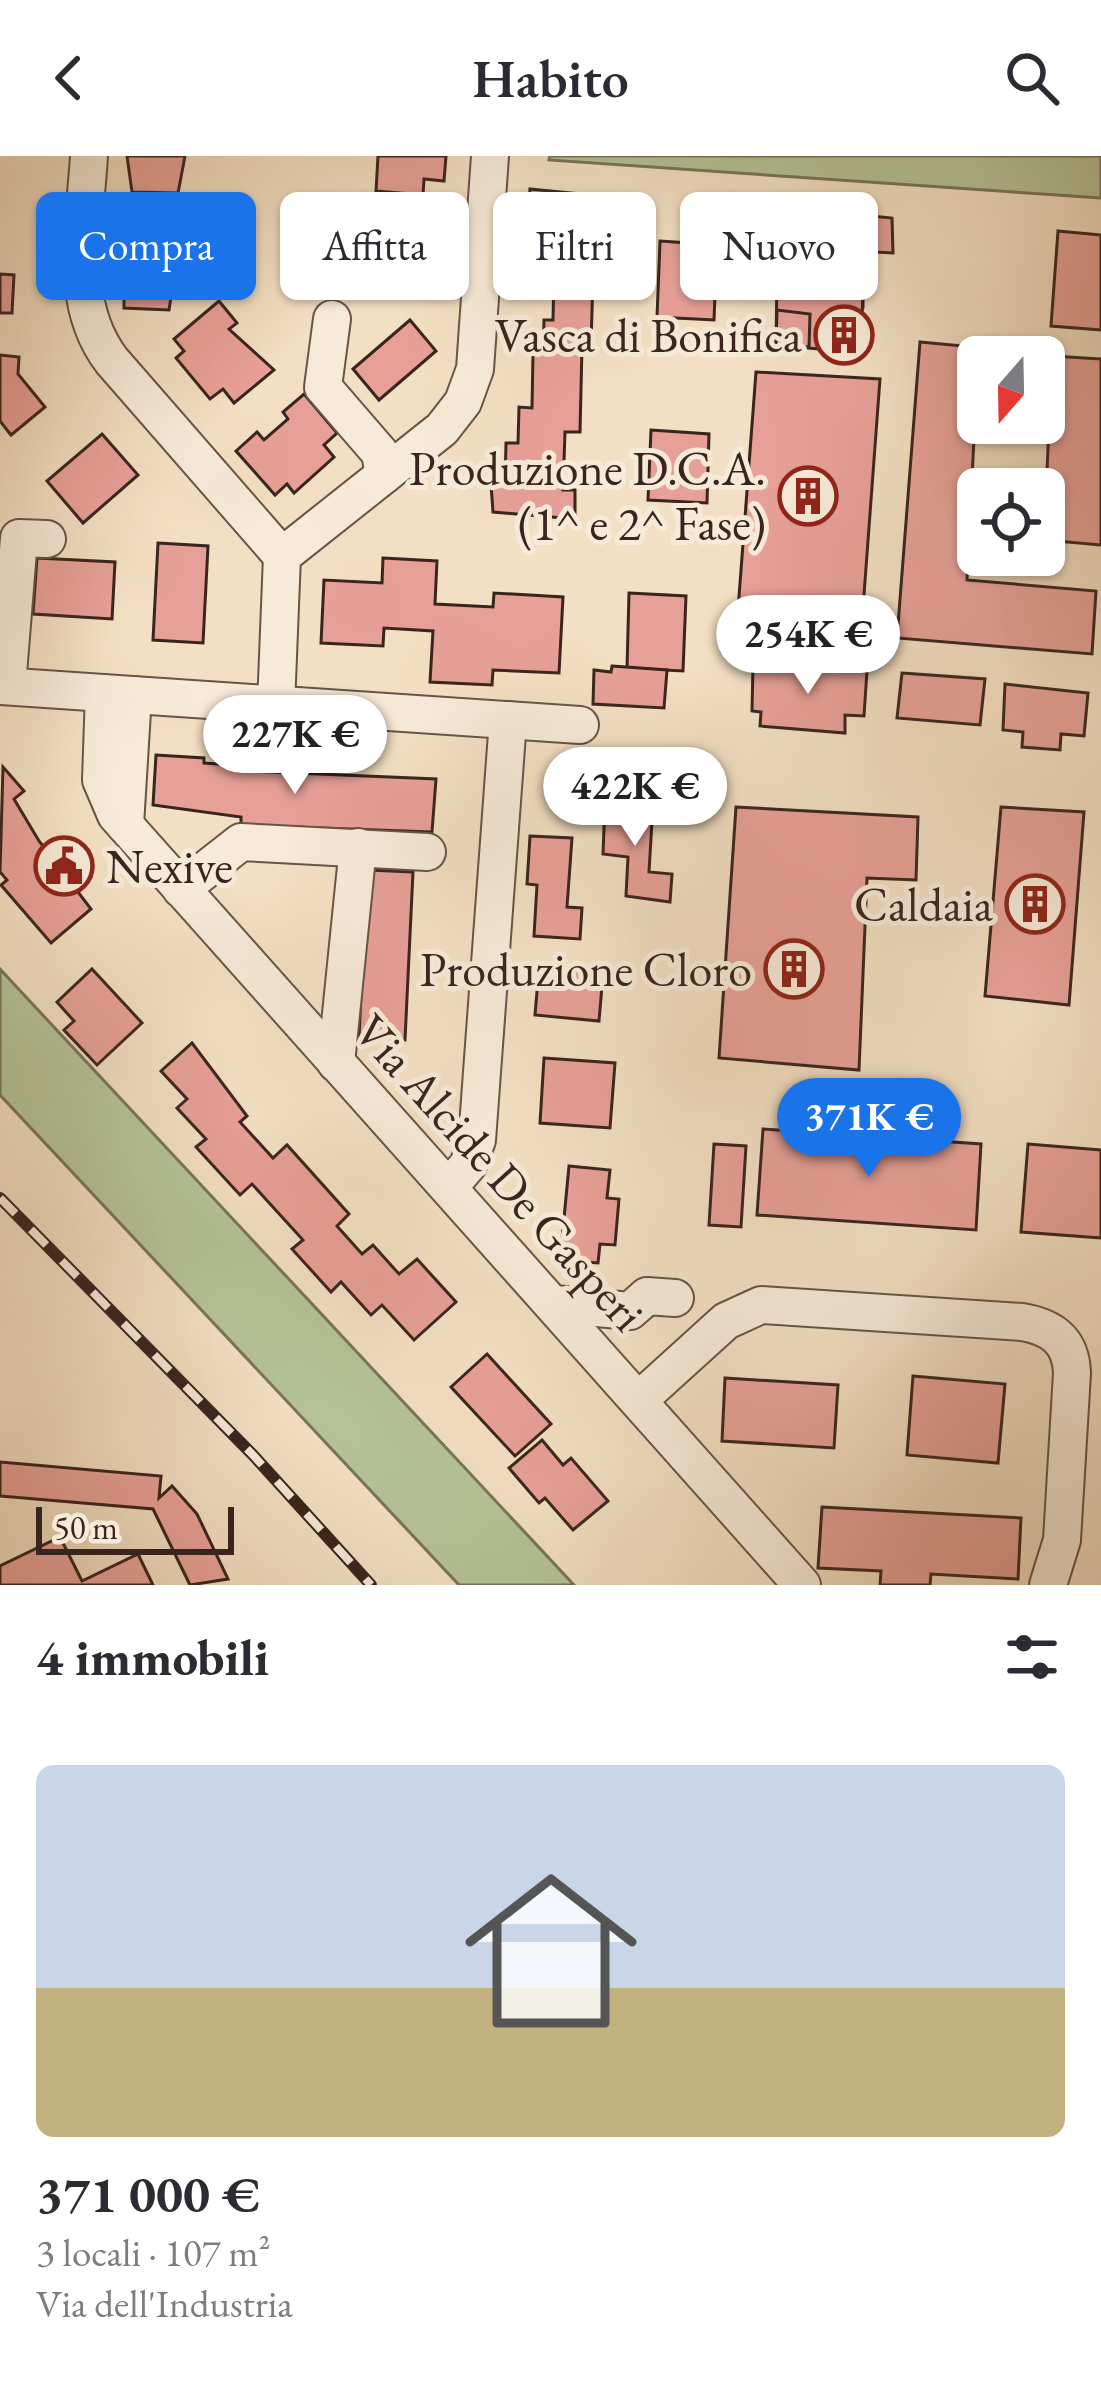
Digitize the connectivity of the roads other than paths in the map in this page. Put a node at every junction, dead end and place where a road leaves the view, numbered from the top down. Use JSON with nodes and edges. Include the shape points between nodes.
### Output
{"nodes":[{"id":1,"x":88,"y":156,"type":"edge"},
{"id":2,"x":490,"y":156,"type":"edge"},
{"id":3,"x":332,"y":319,"type":"dead end"},
{"id":4,"x":384,"y":475,"type":"junction"},
{"id":5,"x":47,"y":538,"type":"dead end"},
{"id":6,"x":282,"y":556,"type":"junction"},
{"id":7,"x":3,"y":686,"type":"edge"},
{"id":8,"x":119,"y":694,"type":"junction"},
{"id":9,"x":276,"y":706,"type":"junction"},
{"id":10,"x":508,"y":720,"type":"junction"},
{"id":11,"x":580,"y":725,"type":"dead end"},
{"id":12,"x":358,"y":848,"type":"junction"},
{"id":13,"x":427,"y":852,"type":"dead end"},
{"id":14,"x":181,"y":889,"type":"junction"},
{"id":15,"x":337,"y":1063,"type":"junction"},
{"id":16,"x":448,"y":1187,"type":"junction"},
{"id":17,"x":675,"y":1298,"type":"dead end"},
{"id":18,"x":554,"y":1304,"type":"junction"},
{"id":19,"x":640,"y":1400,"type":"junction"},
{"id":20,"x":802,"y":1585,"type":"edge"},
{"id":21,"x":1048,"y":1585,"type":"edge"}],
"edges":[{"from":1,"to":6,"type":"street","via":[[82,284],[89,326]]},
{"from":2,"to":4,"type":"street","via":[[474,377],[448,424]]},
{"from":3,"to":4,"type":"street","via":[[323,387],[380,453]]},
{"from":4,"to":6,"type":"street"},
{"from":5,"to":7,"type":"street","via":[[19,538]]},
{"from":6,"to":9,"type":"street"},
{"from":7,"to":8,"type":"street"},
{"from":8,"to":9,"type":"street"},
{"from":8,"to":14,"type":"street","name":"Via Alcide De Gasperi","via":[[125,825]]},
{"from":9,"to":10,"type":"street"},
{"from":10,"to":11,"type":"street"},
{"from":10,"to":16,"type":"street","via":[[478,1140]]},
{"from":12,"to":13,"type":"street"},
{"from":12,"to":14,"type":"street","via":[[241,842]]},
{"from":12,"to":15,"type":"street"},
{"from":14,"to":15,"type":"street","name":"Via Alcide De Gasperi"},
{"from":15,"to":16,"type":"street","name":"Via Alcide De Gasperi"},
{"from":16,"to":18,"type":"street","name":"Via Alcide De Gasperi"},
{"from":17,"to":18,"type":"street","via":[[647,1297],[631,1311]]},
{"from":18,"to":19,"type":"street","name":"Via Alcide De Gasperi"},
{"from":19,"to":20,"type":"street","name":"Via Alcide De Gasperi"},
{"from":19,"to":21,"type":"street","via":[[726,1321],[761,1305],[1042,1327],[1061,1339],[1072,1363],[1062,1540]]}]}
